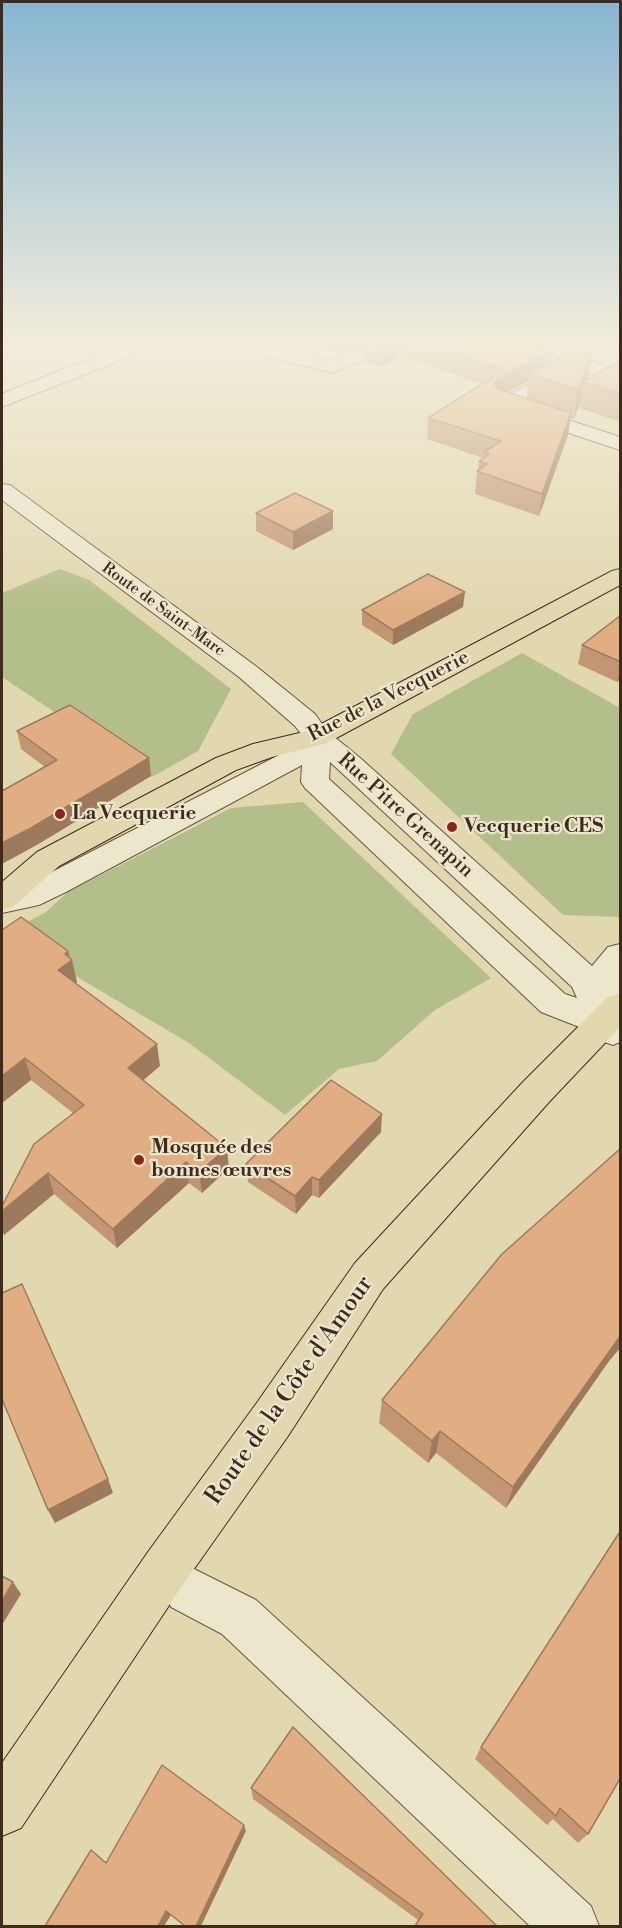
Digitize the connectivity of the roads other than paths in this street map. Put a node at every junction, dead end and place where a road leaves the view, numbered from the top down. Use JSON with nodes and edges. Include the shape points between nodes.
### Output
{"nodes":[{"id":1,"x":582,"y":431,"type":"edge"},
{"id":2,"x":621,"y":444,"type":"edge"},
{"id":3,"x":2,"y":490,"type":"edge"},
{"id":4,"x":621,"y":576,"type":"edge"},
{"id":5,"x":317,"y":737,"type":"junction"},
{"id":6,"x":2,"y":900,"type":"edge"},
{"id":7,"x":621,"y":956,"type":"edge"},
{"id":8,"x":615,"y":1022,"type":"edge"},
{"id":9,"x":188,"y":1590,"type":"dead end"},
{"id":10,"x":2,"y":1809,"type":"edge"},
{"id":11,"x":571,"y":1926,"type":"edge"}],
"edges":[{"from":1,"to":2,"type":"street"},
{"from":3,"to":5,"type":"street","name":"Route de Saint-Marc","via":[[248,672],[305,720]]},
{"from":4,"to":5,"type":"main road","name":"Rue de la Vecquerie"},
{"from":5,"to":6,"type":"street","via":[[288,761],[55,884],[28,897]]},
{"from":5,"to":8,"type":"street","name":"Rue Pitre Grenapin","via":[[315,782],[553,1003]]},
{"from":7,"to":8,"type":"street","via":[[606,970]]},
{"from":8,"to":10,"type":"main road","name":"Route de la Côte d'Amour","via":[[536,1092],[369,1276]]},
{"from":9,"to":11,"type":"street","via":[[239,1617]]}]}
